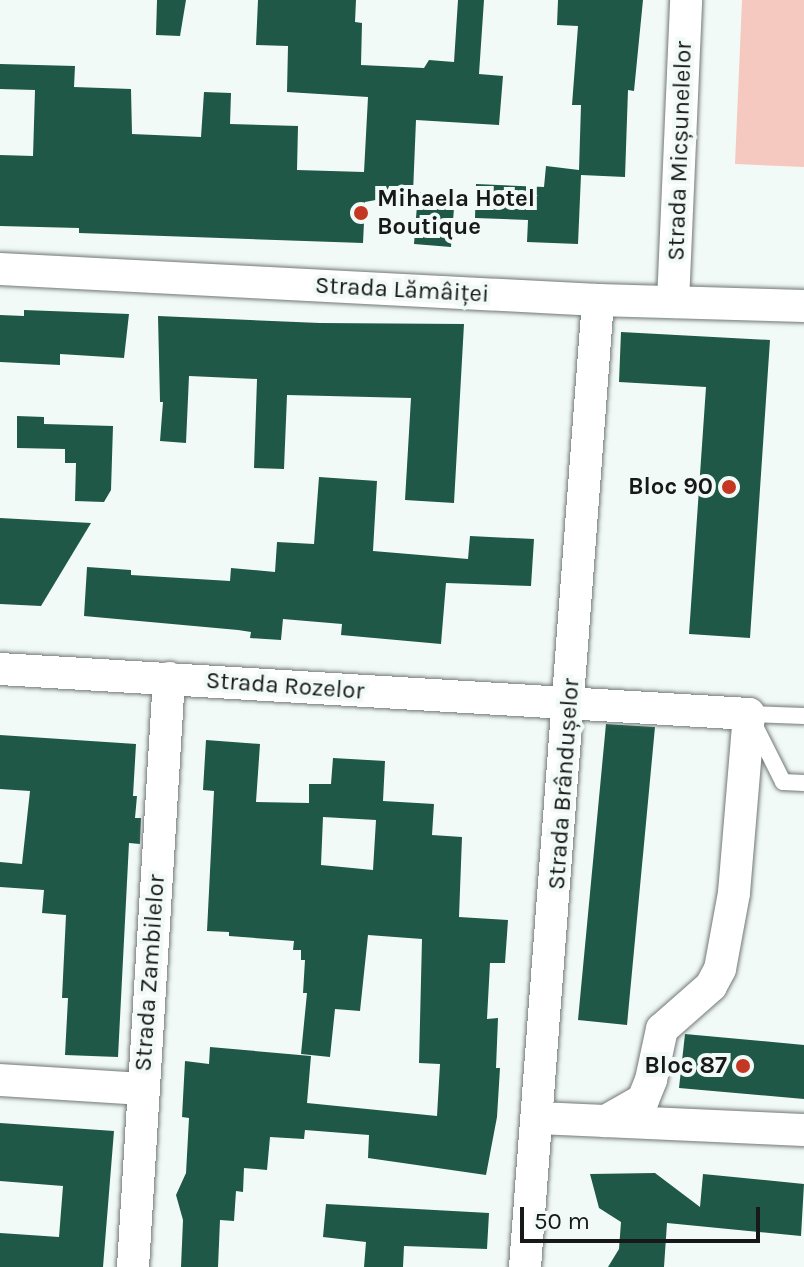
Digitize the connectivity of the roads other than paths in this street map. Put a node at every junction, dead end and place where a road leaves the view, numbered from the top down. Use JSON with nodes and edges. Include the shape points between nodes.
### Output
{"nodes":[{"id":1,"x":686,"y":0,"type":"edge"},
{"id":2,"x":0,"y":269,"type":"edge"},
{"id":3,"x":598,"y":300,"type":"junction"},
{"id":4,"x":673,"y":302,"type":"junction"},
{"id":5,"x":804,"y":306,"type":"edge"},
{"id":6,"x":0,"y":669,"type":"edge"},
{"id":7,"x":169,"y":678,"type":"junction"},
{"id":8,"x":570,"y":703,"type":"junction"},
{"id":9,"x":749,"y":714,"type":"junction"},
{"id":10,"x":804,"y":716,"type":"edge"},
{"id":11,"x":804,"y":783,"type":"edge"},
{"id":12,"x":0,"y":1080,"type":"edge"},
{"id":13,"x":143,"y":1089,"type":"junction"},
{"id":14,"x":538,"y":1118,"type":"junction"},
{"id":15,"x":606,"y":1121,"type":"junction"},
{"id":16,"x":804,"y":1130,"type":"edge"},
{"id":17,"x":133,"y":1267,"type":"edge"},
{"id":18,"x":525,"y":1267,"type":"edge"}],
"edges":[{"from":1,"to":4,"type":"street","name":"Strada Micșunelelor"},
{"from":2,"to":3,"type":"street","name":"Strada Lămâiței"},
{"from":3,"to":4,"type":"street","name":"Strada Lămâiței"},
{"from":3,"to":8,"type":"street","name":"Strada Brândușelor"},
{"from":4,"to":5,"type":"street","name":"Strada Lămâiței"},
{"from":6,"to":7,"type":"street","name":"Strada Rozelor"},
{"from":7,"to":8,"type":"street","name":"Strada Rozelor"},
{"from":7,"to":13,"type":"street","name":"Strada Zambilelor"},
{"from":8,"to":9,"type":"street","name":"Strada Rozelor"},
{"from":8,"to":14,"type":"street","name":"Strada Brândușelor"},
{"from":9,"to":10,"type":"lane"},
{"from":9,"to":11,"type":"lane","via":[[783,782]]},
{"from":9,"to":15,"type":"street","via":[[734,893],[720,969],[711,986],[662,1029],[643,1100]]},
{"from":12,"to":13,"type":"street"},
{"from":13,"to":17,"type":"street","name":"Strada Zambilelor"},
{"from":14,"to":15,"type":"street"},
{"from":14,"to":18,"type":"street","name":"Strada Brândușelor"},
{"from":15,"to":16,"type":"street"}]}
